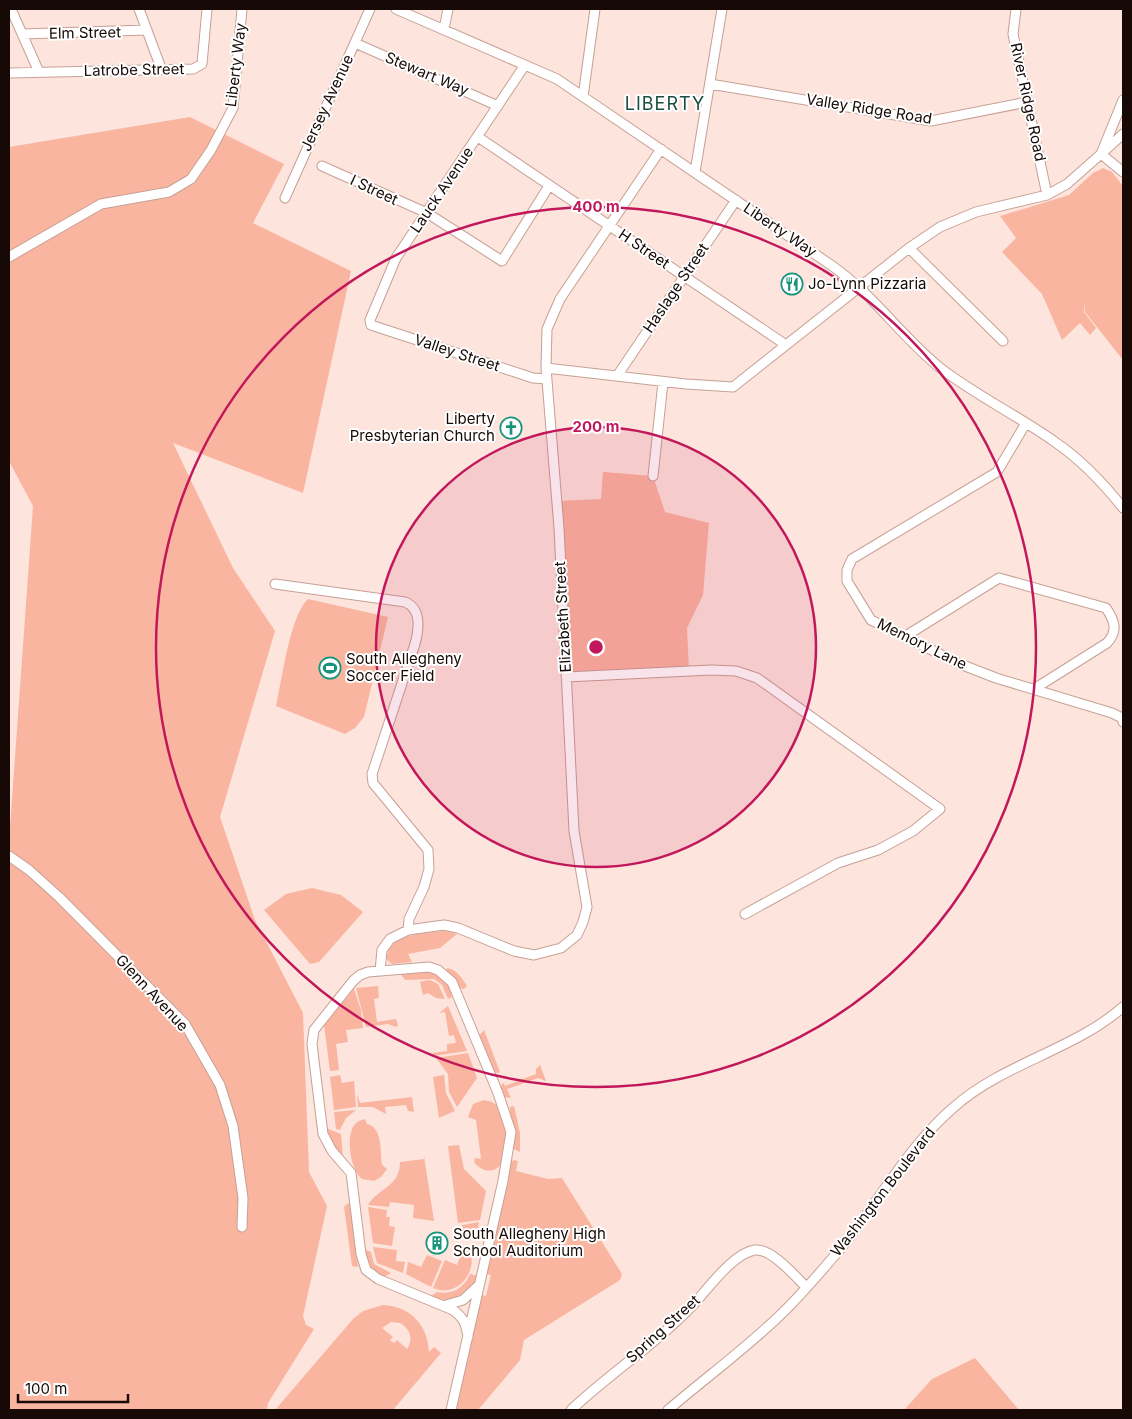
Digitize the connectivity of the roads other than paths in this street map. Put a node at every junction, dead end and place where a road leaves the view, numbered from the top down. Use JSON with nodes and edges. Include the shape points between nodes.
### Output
{"nodes":[{"id":1,"x":11,"y":9,"type":"edge"},
{"id":2,"x":139,"y":9,"type":"edge"},
{"id":3,"x":207,"y":9,"type":"edge"},
{"id":4,"x":242,"y":9,"type":"edge"},
{"id":5,"x":370,"y":9,"type":"edge"},
{"id":6,"x":396,"y":9,"type":"edge"},
{"id":7,"x":448,"y":9,"type":"edge"},
{"id":8,"x":595,"y":9,"type":"edge"},
{"id":9,"x":722,"y":9,"type":"edge"},
{"id":10,"x":1016,"y":9,"type":"edge"},
{"id":11,"x":444,"y":29,"type":"junction"},
{"id":12,"x":147,"y":30,"type":"junction"},
{"id":13,"x":22,"y":34,"type":"junction"},
{"id":14,"x":355,"y":43,"type":"junction"},
{"id":15,"x":525,"y":65,"type":"junction"},
{"id":16,"x":160,"y":68,"type":"junction"},
{"id":17,"x":39,"y":72,"type":"junction"},
{"id":18,"x":9,"y":73,"type":"edge"},
{"id":19,"x":710,"y":84,"type":"junction"},
{"id":20,"x":583,"y":97,"type":"junction"},
{"id":21,"x":1123,"y":100,"type":"edge"},
{"id":22,"x":1028,"y":102,"type":"junction"},
{"id":23,"x":498,"y":106,"type":"junction"},
{"id":24,"x":1123,"y":134,"type":"edge"},
{"id":25,"x":478,"y":136,"type":"junction"},
{"id":26,"x":661,"y":149,"type":"junction"},
{"id":27,"x":1101,"y":154,"type":"junction"},
{"id":28,"x":322,"y":166,"type":"dead end"},
{"id":29,"x":694,"y":172,"type":"junction"},
{"id":30,"x":1123,"y":172,"type":"edge"},
{"id":31,"x":549,"y":186,"type":"junction"},
{"id":32,"x":1047,"y":195,"type":"junction"},
{"id":33,"x":285,"y":198,"type":"dead end"},
{"id":34,"x":736,"y":200,"type":"junction"},
{"id":35,"x":427,"y":213,"type":"junction"},
{"id":36,"x":608,"y":226,"type":"junction"},
{"id":37,"x":909,"y":248,"type":"junction"},
{"id":38,"x":9,"y":257,"type":"edge"},
{"id":39,"x":684,"y":276,"type":"junction"},
{"id":40,"x":860,"y":287,"type":"junction"},
{"id":41,"x":370,"y":320,"type":"joint"},
{"id":42,"x":1003,"y":341,"type":"dead end"},
{"id":43,"x":786,"y":345,"type":"junction"},
{"id":44,"x":546,"y":368,"type":"junction"},
{"id":45,"x":617,"y":376,"type":"junction"},
{"id":46,"x":548,"y":380,"type":"junction"},
{"id":47,"x":663,"y":382,"type":"junction"},
{"id":48,"x":1026,"y":423,"type":"junction"},
{"id":49,"x":653,"y":476,"type":"dead end"},
{"id":50,"x":1123,"y":508,"type":"edge"},
{"id":51,"x":275,"y":584,"type":"dead end"},
{"id":52,"x":904,"y":637,"type":"junction"},
{"id":53,"x":566,"y":677,"type":"junction"},
{"id":54,"x":1034,"y":689,"type":"junction"},
{"id":55,"x":1123,"y":722,"type":"edge"},
{"id":56,"x":9,"y":856,"type":"edge"},
{"id":57,"x":745,"y":914,"type":"dead end"},
{"id":58,"x":408,"y":930,"type":"junction"},
{"id":59,"x":380,"y":971,"type":"junction"},
{"id":60,"x":1123,"y":1007,"type":"edge"},
{"id":61,"x":242,"y":1227,"type":"dead end"},
{"id":62,"x":479,"y":1285,"type":"junction"},
{"id":63,"x":806,"y":1287,"type":"junction"},
{"id":64,"x":443,"y":1306,"type":"junction"},
{"id":65,"x":468,"y":1337,"type":"junction"},
{"id":66,"x":451,"y":1410,"type":"edge"},
{"id":67,"x":572,"y":1410,"type":"edge"},
{"id":68,"x":668,"y":1410,"type":"edge"}],
"edges":[{"from":1,"to":13,"type":"street"},
{"from":2,"to":12,"type":"street"},
{"from":3,"to":16,"type":"street","name":"Latrobe Street","via":[[202,64],[193,68]]},
{"from":4,"to":38,"type":"street","name":"Liberty Way","via":[[233,108],[191,179],[169,192],[101,204]]},
{"from":5,"to":14,"type":"street","name":"Jersey Avenue"},
{"from":6,"to":11,"type":"street","name":"Liberty Way"},
{"from":7,"to":11,"type":"street"},
{"from":8,"to":20,"type":"street"},
{"from":9,"to":19,"type":"street"},
{"from":10,"to":22,"type":"street","name":"River Ridge Road","via":[[1013,34]]},
{"from":11,"to":15,"type":"street","name":"Liberty Way"},
{"from":12,"to":13,"type":"street","name":"Elm Street"},
{"from":12,"to":16,"type":"street"},
{"from":13,"to":17,"type":"street"},
{"from":14,"to":23,"type":"street","name":"Stewart Way"},
{"from":14,"to":33,"type":"street","name":"Jersey Avenue"},
{"from":15,"to":20,"type":"street","name":"Liberty Way","via":[[557,79]]},
{"from":15,"to":23,"type":"street","name":"Lauck Avenue"},
{"from":16,"to":17,"type":"street","name":"Latrobe Street"},
{"from":17,"to":18,"type":"street","name":"Latrobe Street"},
{"from":19,"to":22,"type":"street","name":"Valley Ridge Road","via":[[931,121]]},
{"from":19,"to":29,"type":"street"},
{"from":20,"to":26,"type":"street","name":"Liberty Way"},
{"from":21,"to":27,"type":"street"},
{"from":22,"to":32,"type":"street","name":"River Ridge Road"},
{"from":23,"to":25,"type":"street","name":"Lauck Avenue"},
{"from":24,"to":27,"type":"street"},
{"from":25,"to":31,"type":"street","name":"H Street"},
{"from":25,"to":35,"type":"street","name":"Lauck Avenue"},
{"from":26,"to":29,"type":"street","name":"Liberty Way"},
{"from":26,"to":36,"type":"street","name":"Elizabeth Street"},
{"from":27,"to":30,"type":"street"},
{"from":27,"to":32,"type":"street","via":[[1067,184]]},
{"from":28,"to":35,"type":"street","name":"I Street"},
{"from":29,"to":34,"type":"street","name":"Liberty Way"},
{"from":31,"to":35,"type":"street","name":"I Street","via":[[502,261]]},
{"from":31,"to":36,"type":"street","name":"H Street"},
{"from":32,"to":37,"type":"street","via":[[976,212],[940,227]]},
{"from":34,"to":39,"type":"street","name":"Haslage Street"},
{"from":34,"to":40,"type":"street","name":"Liberty Way"},
{"from":35,"to":41,"type":"street","name":"Lauck Avenue","via":[[396,258]]},
{"from":36,"to":39,"type":"street","name":"H Street"},
{"from":36,"to":44,"type":"street","name":"Elizabeth Street","via":[[551,318],[547,329]]},
{"from":37,"to":40,"type":"street"},
{"from":37,"to":42,"type":"street"},
{"from":39,"to":43,"type":"street","name":"H Street"},
{"from":39,"to":45,"type":"street","name":"Haslage Street"},
{"from":40,"to":43,"type":"street"},
{"from":40,"to":48,"type":"street","name":"Liberty Way","via":[[931,360]]},
{"from":41,"to":46,"type":"street","name":"Valley Street","via":[[377,326],[533,378]]},
{"from":43,"to":47,"type":"street","via":[[734,387]]},
{"from":44,"to":45,"type":"street"},
{"from":44,"to":46,"type":"street","name":"Elizabeth Street"},
{"from":45,"to":47,"type":"street"},
{"from":46,"to":53,"type":"street","name":"Elizabeth Street"},
{"from":47,"to":49,"type":"street"},
{"from":48,"to":50,"type":"street","name":"Liberty Way","via":[[1081,464]]},
{"from":48,"to":52,"type":"street","name":"Memory Lane","via":[[996,472],[852,559],[847,581],[866,615]]},
{"from":51,"to":58,"type":"street","via":[[405,602],[417,612],[419,627],[415,644],[372,774],[373,783],[428,850],[429,868],[409,918]]},
{"from":52,"to":54,"type":"street","name":"Memory Lane","via":[[969,667]]},
{"from":52,"to":54,"type":"street","via":[[999,578],[1106,608],[1115,626],[1112,638]]},
{"from":53,"to":57,"type":"street","via":[[711,670],[736,671],[757,678],[940,809],[913,831],[878,850],[838,863]]},
{"from":53,"to":58,"type":"street","name":"Elizabeth Street","via":[[574,831],[587,907],[577,935],[561,948],[534,955],[514,951],[444,925]]},
{"from":54,"to":55,"type":"street","name":"Memory Lane","via":[[1112,713]]},
{"from":56,"to":61,"type":"street","name":"Glenn Avenue","via":[[58,897],[185,1024],[220,1085],[233,1126],[243,1198]]},
{"from":58,"to":59,"type":"street","via":[[390,940],[382,950]]},
{"from":59,"to":62,"type":"street","via":[[429,967],[442,972],[452,982],[507,1118],[511,1132],[510,1148]]},
{"from":59,"to":64,"type":"street","via":[[360,975],[314,1030],[312,1044],[323,1134],[332,1151],[351,1173],[366,1270],[378,1279]]},
{"from":60,"to":63,"type":"street","name":"Washington Boulevard","via":[[1087,1032],[1003,1074],[956,1105],[917,1146],[838,1252]]},
{"from":62,"to":64,"type":"street","via":[[463,1300]]},
{"from":62,"to":65,"type":"street"},
{"from":63,"to":67,"type":"street","name":"Spring Street","via":[[770,1254],[754,1250],[743,1255],[671,1325]]},
{"from":63,"to":68,"type":"street","name":"Washington Boulevard","via":[[775,1320]]},
{"from":64,"to":65,"type":"street","via":[[461,1316],[466,1323]]},
{"from":65,"to":66,"type":"street"}]}
